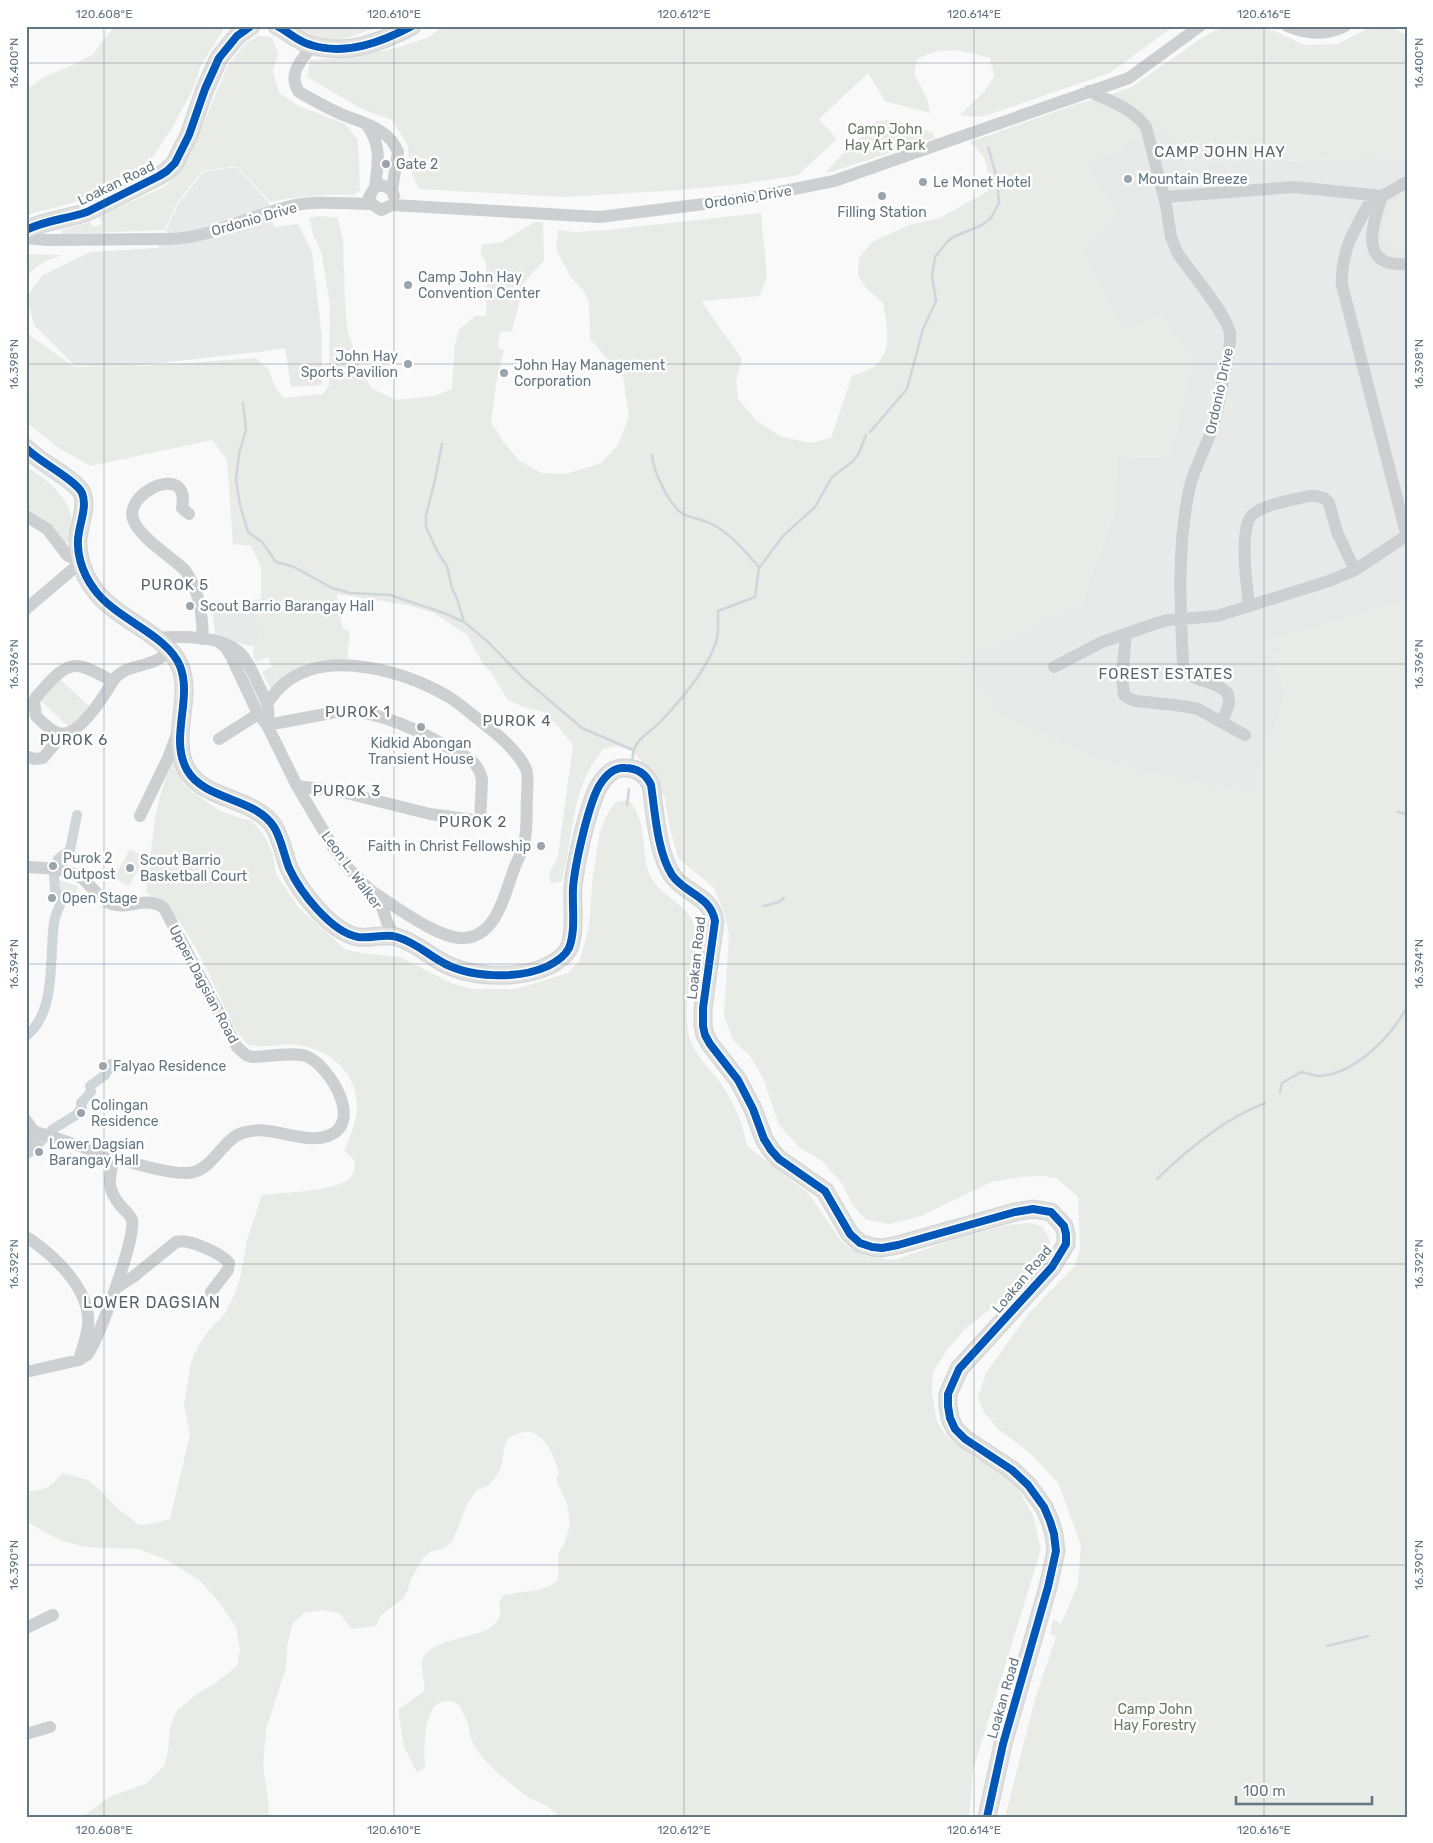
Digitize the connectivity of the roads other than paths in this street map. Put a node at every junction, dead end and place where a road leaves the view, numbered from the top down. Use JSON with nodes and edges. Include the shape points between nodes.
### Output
{"nodes":[{"id":1,"x":251,"y":26,"type":"edge"},
{"id":2,"x":277,"y":26,"type":"edge"},
{"id":3,"x":412,"y":26,"type":"edge"},
{"id":4,"x":1200,"y":26,"type":"edge"},
{"id":5,"x":1287,"y":26,"type":"edge"},
{"id":6,"x":1345,"y":26,"type":"edge"},
{"id":7,"x":312,"y":46,"type":"junction"},
{"id":8,"x":1103,"y":87,"type":"junction"},
{"id":9,"x":1089,"y":91,"type":"junction"},
{"id":10,"x":1117,"y":104,"type":"junction"},
{"id":11,"x":366,"y":123,"type":"junction"},
{"id":12,"x":1407,"y":182,"type":"edge"},
{"id":13,"x":375,"y":187,"type":"junction"},
{"id":14,"x":392,"y":190,"type":"junction"},
{"id":15,"x":1378,"y":196,"type":"junction"},
{"id":16,"x":1164,"y":197,"type":"junction"},
{"id":17,"x":372,"y":204,"type":"junction"},
{"id":18,"x":392,"y":205,"type":"junction"},
{"id":19,"x":26,"y":230,"type":"edge"},
{"id":20,"x":26,"y":238,"type":"edge"},
{"id":21,"x":1407,"y":264,"type":"edge"},
{"id":22,"x":26,"y":448,"type":"edge"},
{"id":23,"x":189,"y":514,"type":"dead end"},
{"id":24,"x":26,"y":516,"type":"edge"},
{"id":25,"x":1406,"y":536,"type":"edge"},
{"id":26,"x":81,"y":561,"type":"junction"},
{"id":27,"x":1354,"y":570,"type":"junction"},
{"id":28,"x":1250,"y":606,"type":"junction"},
{"id":29,"x":26,"y":609,"type":"edge"},
{"id":30,"x":1180,"y":619,"type":"junction"},
{"id":31,"x":1126,"y":634,"type":"junction"},
{"id":32,"x":155,"y":638,"type":"junction"},
{"id":33,"x":203,"y":639,"type":"junction"},
{"id":34,"x":219,"y":642,"type":"junction"},
{"id":35,"x":170,"y":652,"type":"junction"},
{"id":36,"x":1054,"y":667,"type":"dead end"},
{"id":37,"x":113,"y":681,"type":"junction"},
{"id":38,"x":267,"y":703,"type":"junction"},
{"id":39,"x":258,"y":714,"type":"junction"},
{"id":40,"x":1223,"y":721,"type":"junction"},
{"id":41,"x":267,"y":725,"type":"junction"},
{"id":42,"x":180,"y":728,"type":"junction"},
{"id":43,"x":63,"y":734,"type":"junction"},
{"id":44,"x":1245,"y":735,"type":"dead end"},
{"id":45,"x":219,"y":739,"type":"dead end"},
{"id":46,"x":26,"y":756,"type":"edge"},
{"id":47,"x":297,"y":786,"type":"junction"},
{"id":48,"x":140,"y":816,"type":"dead end"},
{"id":49,"x":26,"y":867,"type":"edge"},
{"id":50,"x":371,"y":891,"type":"junction"},
{"id":51,"x":394,"y":936,"type":"junction"},
{"id":52,"x":26,"y":1120,"type":"edge"},
{"id":53,"x":36,"y":1132,"type":"junction"},
{"id":54,"x":26,"y":1153,"type":"edge"},
{"id":55,"x":114,"y":1158,"type":"junction"},
{"id":56,"x":28,"y":1238,"type":"dead end"},
{"id":57,"x":116,"y":1288,"type":"junction"},
{"id":58,"x":212,"y":1292,"type":"dead end"},
{"id":59,"x":79,"y":1360,"type":"junction"},
{"id":60,"x":26,"y":1372,"type":"edge"},
{"id":61,"x":53,"y":1615,"type":"dead end"},
{"id":62,"x":26,"y":1628,"type":"edge"},
{"id":63,"x":50,"y":1727,"type":"dead end"},
{"id":64,"x":26,"y":1734,"type":"edge"},
{"id":65,"x":987,"y":1817,"type":"edge"}],
"edges":[{"from":1,"to":19,"type":"main road","name":"Loakan Road","via":[[237,36],[219,58],[182,151],[167,171],[87,212]]},
{"from":2,"to":7,"type":"main road"},
{"from":3,"to":7,"type":"main road","via":[[358,47]]},
{"from":4,"to":8,"type":"street","name":"Ordonio Drive","via":[[1129,78]]},
{"from":5,"to":6,"type":"street","via":[[1312,34]]},
{"from":7,"to":11,"type":"street","via":[[294,72],[299,92]]},
{"from":8,"to":9,"type":"street","name":"Ordonio Drive"},
{"from":8,"to":10,"type":"street","name":"Ordonio Drive"},
{"from":9,"to":10,"type":"street","name":"Ordonio Drive"},
{"from":9,"to":18,"type":"street","name":"Ordonio Drive","via":[[834,182],[744,199],[600,217]]},
{"from":10,"to":16,"type":"street","name":"Ordonio Drive","via":[[1134,113],[1146,126]]},
{"from":11,"to":13,"type":"street","via":[[377,141]]},
{"from":11,"to":14,"type":"street","via":[[390,138],[398,152]]},
{"from":12,"to":15,"type":"street"},
{"from":13,"to":14,"type":"street","via":[[386,186]]},
{"from":13,"to":17,"type":"street","via":[[369,197]]},
{"from":14,"to":18,"type":"street"},
{"from":15,"to":16,"type":"street","via":[[1294,187]]},
{"from":15,"to":21,"type":"street","via":[[1372,247],[1389,263]]},
{"from":15,"to":25,"type":"street","via":[[1347,246],[1342,260],[1342,285]]},
{"from":16,"to":30,"type":"street","name":"Ordonio Drive","via":[[1171,236],[1178,254],[1223,315],[1230,333],[1216,416],[1187,500]]},
{"from":17,"to":18,"type":"street","name":"Ordonio Drive","via":[[382,210]]},
{"from":17,"to":20,"type":"street","name":"Ordonio Drive","via":[[292,206],[198,235],[166,239]]},
{"from":22,"to":26,"type":"main road","name":"Loakan Road","via":[[73,483],[82,495],[84,509],[78,540]]},
{"from":23,"to":33,"type":"street","via":[[182,508],[180,489],[167,484],[140,495],[132,510],[132,518],[141,531],[190,577],[200,602]]},
{"from":24,"to":26,"type":"street","via":[[47,529],[68,556]]},
{"from":25,"to":27,"type":"street"},
{"from":26,"to":29,"type":"street"},
{"from":26,"to":32,"type":"main road","name":"Loakan Road","via":[[86,578],[103,601]]},
{"from":27,"to":28,"type":"street"},
{"from":27,"to":28,"type":"street","via":[[1337,532],[1329,503],[1324,498],[1309,496],[1261,510],[1252,515],[1246,531],[1244,558]]},
{"from":28,"to":30,"type":"street","via":[[1217,616]]},
{"from":30,"to":31,"type":"street"},
{"from":30,"to":40,"type":"street","name":"Ordonio Drive","via":[[1185,670],[1228,694],[1229,703]]},
{"from":31,"to":36,"type":"street","via":[[1089,647]]},
{"from":31,"to":40,"type":"street","via":[[1122,677],[1124,695],[1136,701],[1198,709]]},
{"from":32,"to":33,"type":"street","name":"Leon L. Walker","via":[[186,636]]},
{"from":32,"to":35,"type":"main road","name":"Loakan Road"},
{"from":33,"to":34,"type":"street","name":"Leon L. Walker"},
{"from":34,"to":38,"type":"street","name":"Leon L. Walker","via":[[243,655]]},
{"from":34,"to":39,"type":"street","name":"Leon L. Walker","via":[[232,656]]},
{"from":35,"to":37,"type":"street","via":[[150,663],[128,669]]},
{"from":35,"to":42,"type":"main road","name":"Loakan Road","via":[[183,676]]},
{"from":37,"to":43,"type":"street","via":[[80,725]]},
{"from":37,"to":43,"type":"street","via":[[75,666],[61,672],[36,697],[36,716],[51,730]]},
{"from":38,"to":41,"type":"street","name":"Leon L. Walker","via":[[270,711]]},
{"from":38,"to":50,"type":"street","via":[[285,682],[313,670],[346,665],[391,672],[429,687],[463,707],[492,730],[526,769],[524,845],[498,912],[484,930],[470,938],[453,938],[417,921]]},
{"from":39,"to":41,"type":"street","name":"Leon L. Walker"},
{"from":39,"to":45,"type":"street"},
{"from":40,"to":44,"type":"street"},
{"from":41,"to":47,"type":"street","name":"Leon L. Walker"},
{"from":41,"to":47,"type":"street","via":[[347,710],[412,727],[473,761],[482,780],[480,821],[430,814],[338,791]]},
{"from":42,"to":48,"type":"street"},
{"from":42,"to":51,"type":"main road","name":"Loakan Road","via":[[180,753],[190,776],[202,786],[264,816],[274,827],[290,870],[317,909],[334,924],[356,936]]},
{"from":43,"to":46,"type":"street","via":[[43,758]]},
{"from":47,"to":50,"type":"street","name":"Leon L. Walker","via":[[348,870]]},
{"from":49,"to":55,"type":"street","name":"Upper Dagsian Road","via":[[60,870],[80,877],[109,903],[145,902],[164,908],[237,1048],[252,1057],[306,1056],[324,1068],[333,1080],[343,1107],[342,1124],[330,1135],[304,1137],[247,1131],[191,1173],[165,1171]]},
{"from":50,"to":51,"type":"street","name":"Leon L. Walker","via":[[381,904]]},
{"from":51,"to":65,"type":"main road","name":"Loakan Road","via":[[417,944],[441,962],[470,973],[497,975],[535,971],[559,959],[567,953],[572,939],[573,887],[593,800],[609,773],[632,769],[644,773],[651,785],[664,855],[672,875],[709,905],[713,912],[715,921],[703,1008],[705,1035],[738,1080],[764,1139],[779,1159],[825,1191],[850,1234],[860,1243],[872,1247],[898,1245],[1033,1209],[1051,1212],[1064,1226],[1066,1244],[1052,1267],[960,1370],[948,1394],[950,1418],[955,1429],[1012,1470],[1044,1506],[1056,1551],[1003,1744]]},
{"from":52,"to":53,"type":"street"},
{"from":53,"to":54,"type":"street","via":[[32,1147]]},
{"from":53,"to":55,"type":"street","name":"Upper Dagsian Road"},
{"from":55,"to":57,"type":"street","via":[[110,1174],[111,1191],[130,1216],[132,1228]]},
{"from":56,"to":59,"type":"street","via":[[57,1261],[79,1290],[88,1325]]},
{"from":57,"to":58,"type":"street","via":[[176,1242],[182,1241],[222,1256],[229,1263],[228,1270]]},
{"from":57,"to":59,"type":"street","via":[[90,1351]]},
{"from":59,"to":60,"type":"street"},
{"from":61,"to":62,"type":"street"},
{"from":63,"to":64,"type":"street"}]}
